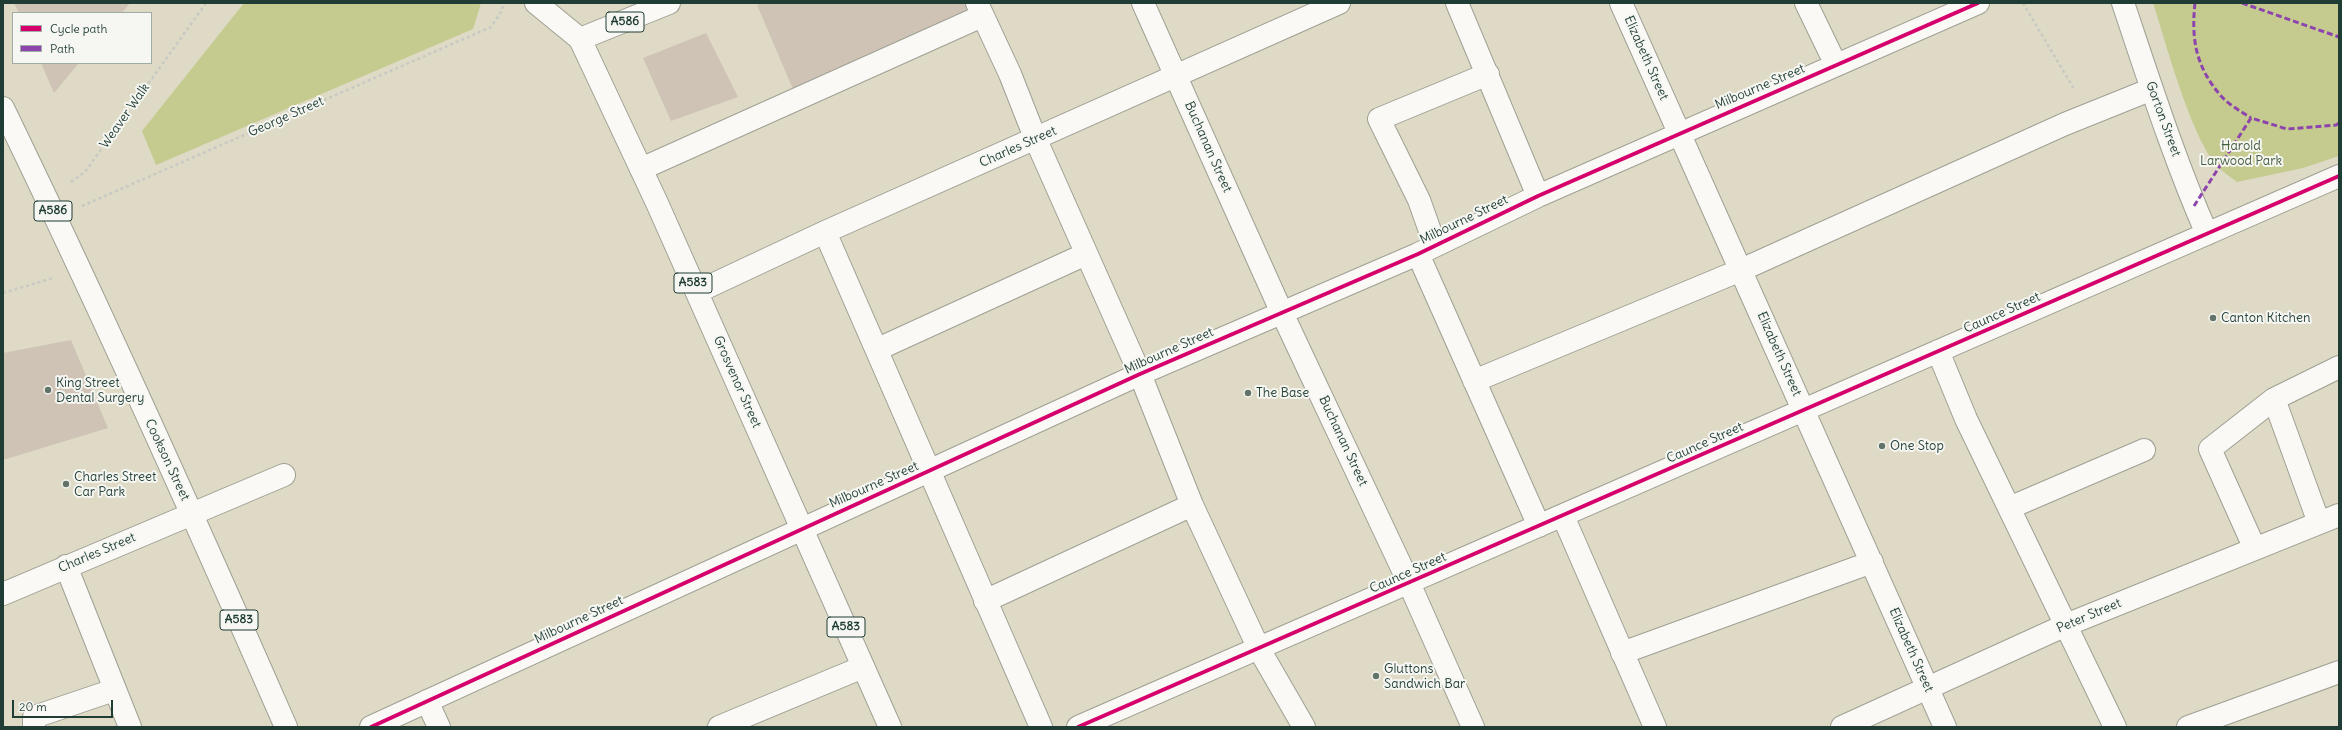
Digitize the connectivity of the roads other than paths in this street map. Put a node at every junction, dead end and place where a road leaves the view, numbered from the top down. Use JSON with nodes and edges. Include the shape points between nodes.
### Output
{"nodes":[{"id":1,"x":536,"y":3,"type":"edge"},
{"id":2,"x":669,"y":3,"type":"edge"},
{"id":3,"x":1143,"y":3,"type":"edge"},
{"id":4,"x":1339,"y":3,"type":"edge"},
{"id":5,"x":1457,"y":3,"type":"edge"},
{"id":6,"x":1621,"y":3,"type":"edge"},
{"id":7,"x":1806,"y":3,"type":"edge"},
{"id":8,"x":1978,"y":3,"type":"edge"},
{"id":9,"x":2123,"y":3,"type":"edge"},
{"id":10,"x":980,"y":9,"type":"edge"},
{"id":11,"x":1306,"y":10,"type":"edge"},
{"id":12,"x":580,"y":39,"type":"junction"},
{"id":13,"x":1836,"y":65,"type":"junction"},
{"id":14,"x":1488,"y":74,"type":"junction"},
{"id":15,"x":1176,"y":75,"type":"junction"},
{"id":16,"x":2152,"y":89,"type":"junction"},
{"id":17,"x":3,"y":108,"type":"edge"},
{"id":18,"x":1680,"y":133,"type":"junction"},
{"id":19,"x":1036,"y":140,"type":"junction"},
{"id":20,"x":641,"y":169,"type":"junction"},
{"id":21,"x":2339,"y":176,"type":"edge"},
{"id":22,"x":1538,"y":196,"type":"junction"},
{"id":23,"x":825,"y":232,"type":"junction"},
{"id":24,"x":2207,"y":234,"type":"junction"},
{"id":25,"x":1427,"y":249,"type":"junction"},
{"id":26,"x":1086,"y":254,"type":"junction"},
{"id":27,"x":1741,"y":270,"type":"junction"},
{"id":28,"x":697,"y":292,"type":"junction"},
{"id":29,"x":1282,"y":313,"type":"junction"},
{"id":30,"x":100,"y":315,"type":"joint"},
{"id":31,"x":878,"y":349,"type":"junction"},
{"id":32,"x":1938,"y":351,"type":"junction"},
{"id":33,"x":2339,"y":367,"type":"edge"},
{"id":34,"x":1140,"y":374,"type":"junction"},
{"id":35,"x":1474,"y":381,"type":"junction"},
{"id":36,"x":2274,"y":399,"type":"junction"},
{"id":37,"x":1804,"y":410,"type":"junction"},
{"id":38,"x":2144,"y":450,"type":"dead end"},
{"id":39,"x":930,"y":471,"type":"junction"},
{"id":40,"x":284,"y":475,"type":"dead end"},
{"id":41,"x":1192,"y":505,"type":"junction"},
{"id":42,"x":2009,"y":508,"type":"junction"},
{"id":43,"x":192,"y":514,"type":"junction"},
{"id":44,"x":1563,"y":516,"type":"junction"},
{"id":45,"x":2329,"y":518,"type":"edge"},
{"id":46,"x":1539,"y":526,"type":"junction"},
{"id":47,"x":803,"y":527,"type":"junction"},
{"id":48,"x":2256,"y":549,"type":"junction"},
{"id":49,"x":1872,"y":562,"type":"junction"},
{"id":50,"x":66,"y":566,"type":"junction"},
{"id":51,"x":1409,"y":583,"type":"junction"},
{"id":52,"x":3,"y":594,"type":"edge"},
{"id":53,"x":986,"y":601,"type":"junction"},
{"id":54,"x":2066,"y":625,"type":"junction"},
{"id":55,"x":1259,"y":649,"type":"junction"},
{"id":56,"x":1622,"y":653,"type":"junction"},
{"id":57,"x":863,"y":667,"type":"junction"},
{"id":58,"x":2339,"y":672,"type":"edge"},
{"id":59,"x":1928,"y":688,"type":"junction"},
{"id":60,"x":114,"y":690,"type":"junction"},
{"id":61,"x":427,"y":702,"type":"junction"},
{"id":62,"x":34,"y":727,"type":"edge"},
{"id":63,"x":130,"y":727,"type":"edge"},
{"id":64,"x":286,"y":727,"type":"edge"},
{"id":65,"x":371,"y":727,"type":"edge"},
{"id":66,"x":439,"y":727,"type":"edge"},
{"id":67,"x":719,"y":727,"type":"edge"},
{"id":68,"x":890,"y":727,"type":"edge"},
{"id":69,"x":1041,"y":727,"type":"edge"},
{"id":70,"x":1078,"y":727,"type":"edge"},
{"id":71,"x":1304,"y":727,"type":"edge"},
{"id":72,"x":1473,"y":727,"type":"edge"},
{"id":73,"x":1656,"y":727,"type":"edge"},
{"id":74,"x":1842,"y":727,"type":"edge"},
{"id":75,"x":1945,"y":727,"type":"edge"},
{"id":76,"x":2115,"y":727,"type":"edge"},
{"id":77,"x":2188,"y":727,"type":"edge"}],
"edges":[{"from":1,"to":12,"type":"street"},
{"from":2,"to":12,"type":"street","number":"A586"},
{"from":3,"to":15,"type":"street","name":"Buchanan Street"},
{"from":4,"to":11,"type":"street","name":"Charles Street"},
{"from":5,"to":14,"type":"street"},
{"from":6,"to":18,"type":"street","name":"Elizabeth Street"},
{"from":7,"to":13,"type":"street"},
{"from":8,"to":13,"type":"street","name":"Milbourne Street"},
{"from":9,"to":16,"type":"street","name":"Gorton Street"},
{"from":10,"to":19,"type":"street","via":[[1010,74]]},
{"from":10,"to":20,"type":"street"},
{"from":11,"to":15,"type":"street","name":"Charles Street"},
{"from":12,"to":20,"type":"street","name":"Grosvenor Street","number":"A583"},
{"from":13,"to":18,"type":"street","name":"Milbourne Street"},
{"from":14,"to":22,"type":"street"},
{"from":14,"to":25,"type":"street","via":[[1379,119],[1419,200]]},
{"from":15,"to":19,"type":"street","name":"Charles Street"},
{"from":15,"to":29,"type":"street","name":"Buchanan Street"},
{"from":16,"to":24,"type":"street","name":"Gorton Street","via":[[2194,206]]},
{"from":16,"to":27,"type":"street","via":[[2090,114]]},
{"from":17,"to":30,"type":"street","name":"Cookson Street","number":"A586"},
{"from":18,"to":22,"type":"street","name":"Milbourne Street"},
{"from":18,"to":27,"type":"street","name":"Elizabeth Street"},
{"from":19,"to":23,"type":"street","name":"Charles Street"},
{"from":19,"to":26,"type":"street"},
{"from":20,"to":28,"type":"street","name":"Grosvenor Street","number":"A583"},
{"from":21,"to":24,"type":"street","name":"Caunce Street"},
{"from":22,"to":25,"type":"street","name":"Milbourne Street"},
{"from":23,"to":28,"type":"street","name":"Charles Street"},
{"from":23,"to":31,"type":"street"},
{"from":24,"to":32,"type":"street","name":"Caunce Street"},
{"from":25,"to":29,"type":"street","name":"Milbourne Street"},
{"from":25,"to":35,"type":"street"},
{"from":26,"to":31,"type":"street"},
{"from":26,"to":34,"type":"street"},
{"from":27,"to":35,"type":"street"},
{"from":27,"to":37,"type":"street","name":"Elizabeth Street"},
{"from":28,"to":47,"type":"street","name":"Grosvenor Street","number":"A583"},
{"from":29,"to":34,"type":"street","name":"Milbourne Street"},
{"from":29,"to":51,"type":"street","name":"Buchanan Street"},
{"from":30,"to":43,"type":"street","name":"Cookson Street","number":"A583"},
{"from":31,"to":39,"type":"street"},
{"from":32,"to":37,"type":"street","name":"Caunce Street"},
{"from":32,"to":42,"type":"street","via":[[1966,419]]},
{"from":33,"to":36,"type":"street"},
{"from":34,"to":39,"type":"street","name":"Milbourne Street"},
{"from":34,"to":41,"type":"street"},
{"from":35,"to":46,"type":"street"},
{"from":36,"to":45,"type":"street"},
{"from":36,"to":48,"type":"street","via":[[2210,449]]},
{"from":37,"to":44,"type":"street","name":"Caunce Street"},
{"from":37,"to":49,"type":"street","name":"Elizabeth Street"},
{"from":38,"to":42,"type":"street"},
{"from":39,"to":47,"type":"street","name":"Milbourne Street"},
{"from":39,"to":53,"type":"street"},
{"from":40,"to":43,"type":"street","name":"Charles Street"},
{"from":41,"to":53,"type":"street"},
{"from":41,"to":55,"type":"street"},
{"from":42,"to":54,"type":"street"},
{"from":43,"to":50,"type":"street","name":"Charles Street"},
{"from":43,"to":64,"type":"street","name":"Cookson Street","number":"A583"},
{"from":44,"to":46,"type":"street","name":"Caunce Street"},
{"from":44,"to":56,"type":"street"},
{"from":45,"to":48,"type":"street","name":"Peter Street"},
{"from":46,"to":51,"type":"street","name":"Caunce Street"},
{"from":47,"to":57,"type":"street","name":"Grosvenor Street","number":"A583"},
{"from":47,"to":61,"type":"street","name":"Milbourne Street"},
{"from":48,"to":54,"type":"street","name":"Peter Street"},
{"from":49,"to":56,"type":"street"},
{"from":49,"to":59,"type":"street","name":"Elizabeth Street"},
{"from":50,"to":52,"type":"street","name":"Charles Street"},
{"from":50,"to":60,"type":"street"},
{"from":51,"to":55,"type":"street","name":"Caunce Street"},
{"from":51,"to":72,"type":"street","name":"Buchanan Street"},
{"from":53,"to":69,"type":"street"},
{"from":54,"to":59,"type":"street","name":"Peter Street"},
{"from":54,"to":76,"type":"street"},
{"from":55,"to":70,"type":"street","name":"Caunce Street"},
{"from":55,"to":71,"type":"street"},
{"from":56,"to":73,"type":"street"},
{"from":57,"to":67,"type":"street"},
{"from":57,"to":68,"type":"street","name":"Grosvenor Street","number":"A583"},
{"from":58,"to":77,"type":"street"},
{"from":59,"to":74,"type":"street","name":"Peter Street"},
{"from":59,"to":75,"type":"street","name":"Elizabeth Street"},
{"from":60,"to":62,"type":"street","via":[[34,717]]},
{"from":60,"to":63,"type":"street"},
{"from":61,"to":65,"type":"street","name":"Milbourne Street"},
{"from":61,"to":66,"type":"street"}]}
